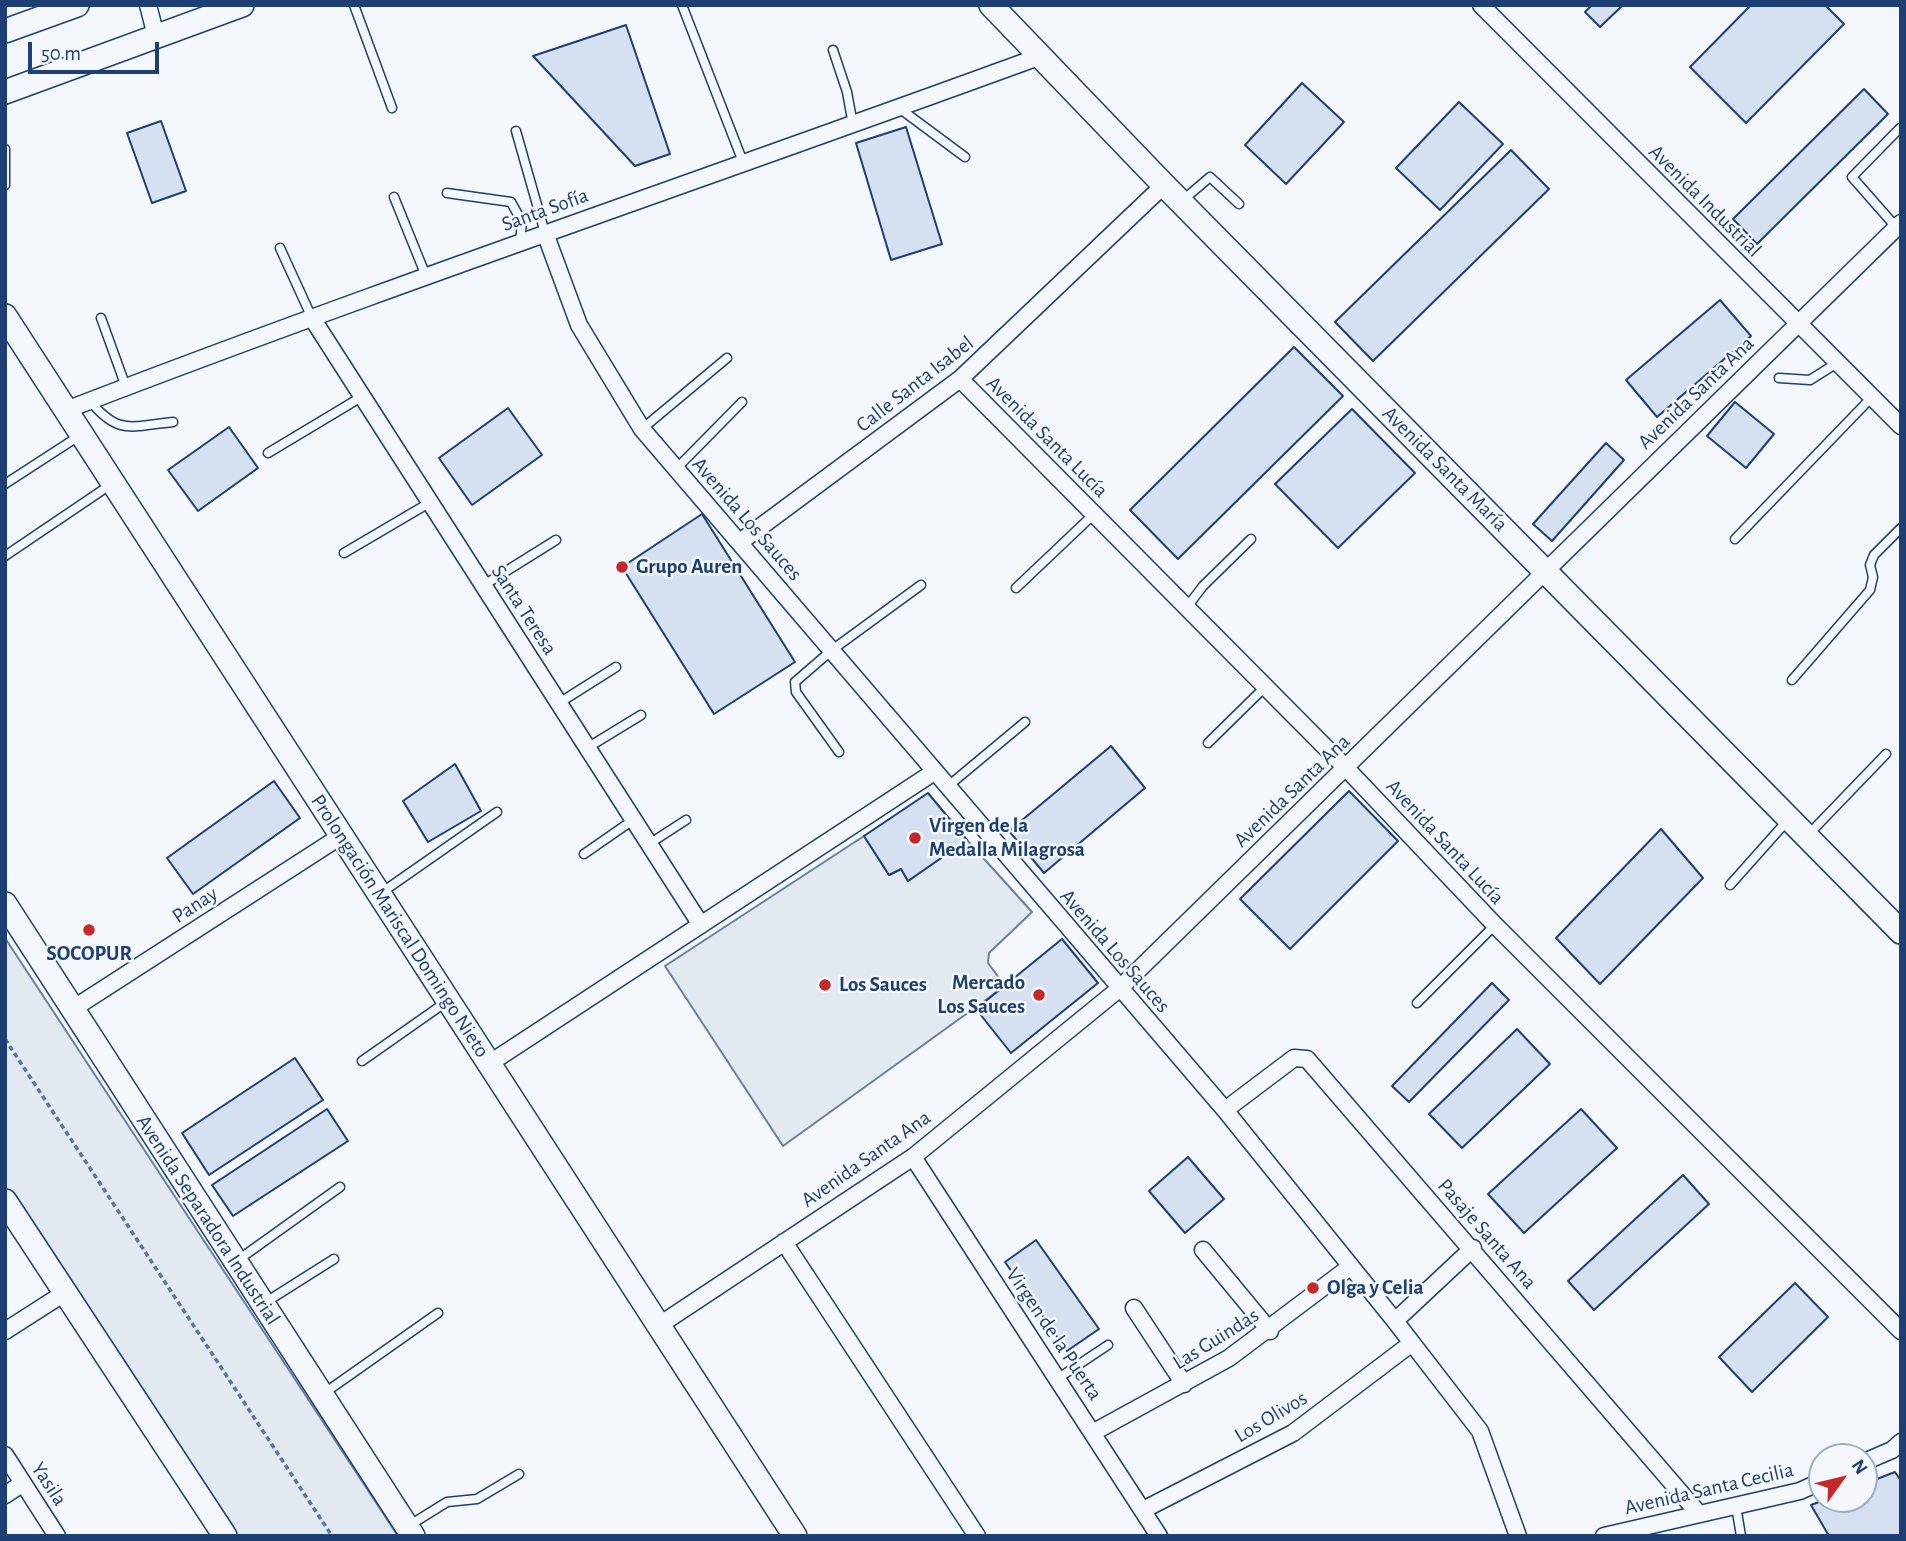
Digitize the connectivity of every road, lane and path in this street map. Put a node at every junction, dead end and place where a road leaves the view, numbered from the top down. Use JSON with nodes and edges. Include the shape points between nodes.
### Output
{"nodes":[{"id":1,"x":77,"y":5,"type":"edge"},
{"id":2,"x":148,"y":5,"type":"edge"},
{"id":3,"x":242,"y":5,"type":"edge"},
{"id":4,"x":354,"y":5,"type":"edge"},
{"id":5,"x":682,"y":5,"type":"edge"},
{"id":6,"x":991,"y":5,"type":"edge"},
{"id":7,"x":1481,"y":5,"type":"edge"},
{"id":8,"x":43,"y":11,"type":"edge"},
{"id":9,"x":5,"y":31,"type":"edge"},
{"id":10,"x":156,"y":36,"type":"junction"},
{"id":11,"x":832,"y":50,"type":"dead end"},
{"id":12,"x":1041,"y":56,"type":"junction"},
{"id":13,"x":5,"y":92,"type":"edge"},
{"id":14,"x":392,"y":108,"type":"dead end"},
{"id":15,"x":899,"y":108,"type":"junction"},
{"id":16,"x":853,"y":125,"type":"junction"},
{"id":17,"x":1900,"y":128,"type":"edge"},
{"id":18,"x":516,"y":131,"type":"dead end"},
{"id":19,"x":5,"y":149,"type":"edge"},
{"id":20,"x":965,"y":157,"type":"dead end"},
{"id":21,"x":743,"y":162,"type":"junction"},
{"id":22,"x":5,"y":185,"type":"edge"},
{"id":23,"x":1164,"y":185,"type":"junction"},
{"id":24,"x":447,"y":193,"type":"dead end"},
{"id":25,"x":394,"y":197,"type":"dead end"},
{"id":26,"x":1181,"y":202,"type":"junction"},
{"id":27,"x":1239,"y":204,"type":"dead end"},
{"id":28,"x":1899,"y":227,"type":"edge"},
{"id":29,"x":545,"y":233,"type":"junction"},
{"id":30,"x":520,"y":242,"type":"junction"},
{"id":31,"x":280,"y":248,"type":"dead end"},
{"id":32,"x":426,"y":276,"type":"junction"},
{"id":33,"x":5,"y":316,"type":"edge"},
{"id":34,"x":313,"y":317,"type":"junction"},
{"id":35,"x":101,"y":318,"type":"dead end"},
{"id":36,"x":1797,"y":323,"type":"junction"},
{"id":37,"x":727,"y":358,"type":"dead end"},
{"id":38,"x":1837,"y":363,"type":"junction"},
{"id":39,"x":1779,"y":378,"type":"dead end"},
{"id":40,"x":960,"y":379,"type":"junction"},
{"id":41,"x":126,"y":387,"type":"junction"},
{"id":42,"x":363,"y":396,"type":"junction"},
{"id":43,"x":1872,"y":397,"type":"junction"},
{"id":44,"x":90,"y":401,"type":"junction"},
{"id":45,"x":742,"y":402,"type":"dead end"},
{"id":46,"x":66,"y":410,"type":"junction"},
{"id":47,"x":173,"y":422,"type":"dead end"},
{"id":48,"x":1901,"y":426,"type":"edge"},
{"id":49,"x":642,"y":429,"type":"junction"},
{"id":50,"x":82,"y":435,"type":"junction"},
{"id":51,"x":268,"y":453,"type":"dead end"},
{"id":52,"x":676,"y":469,"type":"junction"},
{"id":53,"x":113,"y":483,"type":"junction"},
{"id":54,"x":5,"y":484,"type":"edge"},
{"id":55,"x":429,"y":503,"type":"junction"},
{"id":56,"x":1094,"y":514,"type":"junction"},
{"id":57,"x":1901,"y":528,"type":"edge"},
{"id":58,"x":1251,"y":539,"type":"dead end"},
{"id":59,"x":1735,"y":539,"type":"dead end"},
{"id":60,"x":556,"y":540,"type":"dead end"},
{"id":61,"x":740,"y":542,"type":"junction"},
{"id":62,"x":344,"y":552,"type":"dead end"},
{"id":63,"x":5,"y":556,"type":"edge"},
{"id":64,"x":1545,"y":570,"type":"junction"},
{"id":65,"x":484,"y":585,"type":"junction"},
{"id":66,"x":921,"y":585,"type":"dead end"},
{"id":67,"x":1016,"y":588,"type":"dead end"},
{"id":68,"x":1187,"y":607,"type":"junction"},
{"id":69,"x":832,"y":650,"type":"junction"},
{"id":70,"x":616,"y":667,"type":"dead end"},
{"id":71,"x":1792,"y":680,"type":"dead end"},
{"id":72,"x":1265,"y":687,"type":"junction"},
{"id":73,"x":559,"y":703,"type":"junction"},
{"id":74,"x":640,"y":715,"type":"dead end"},
{"id":75,"x":1025,"y":722,"type":"dead end"},
{"id":76,"x":1208,"y":743,"type":"dead end"},
{"id":77,"x":587,"y":748,"type":"junction"},
{"id":78,"x":839,"y":752,"type":"dead end"},
{"id":79,"x":1886,"y":754,"type":"dead end"},
{"id":80,"x":1346,"y":768,"type":"junction"},
{"id":81,"x":934,"y":772,"type":"junction"},
{"id":82,"x":947,"y":788,"type":"junction"},
{"id":83,"x":497,"y":812,"type":"dead end"},
{"id":84,"x":1789,"y":818,"type":"junction"},
{"id":85,"x":633,"y":820,"type":"junction"},
{"id":86,"x":686,"y":820,"type":"dead end"},
{"id":87,"x":341,"y":836,"type":"junction"},
{"id":88,"x":1807,"y":836,"type":"junction"},
{"id":89,"x":649,"y":844,"type":"junction"},
{"id":90,"x":584,"y":854,"type":"dead end"},
{"id":91,"x":1730,"y":885,"type":"dead end"},
{"id":92,"x":379,"y":894,"type":"junction"},
{"id":93,"x":5,"y":904,"type":"edge"},
{"id":94,"x":701,"y":925,"type":"junction"},
{"id":95,"x":1495,"y":925,"type":"junction"},
{"id":96,"x":1901,"y":932,"type":"edge"},
{"id":97,"x":1119,"y":989,"type":"junction"},
{"id":98,"x":449,"y":1000,"type":"junction"},
{"id":99,"x":1417,"y":1003,"type":"dead end"},
{"id":100,"x":71,"y":1010,"type":"junction"},
{"id":101,"x":5,"y":1039,"type":"edge"},
{"id":102,"x":362,"y":1061,"type":"dead end"},
{"id":103,"x":490,"y":1063,"type":"junction"},
{"id":104,"x":1225,"y":1111,"type":"junction"},
{"id":105,"x":914,"y":1157,"type":"junction"},
{"id":106,"x":340,"y":1187,"type":"dead end"},
{"id":107,"x":5,"y":1201,"type":"edge"},
{"id":108,"x":784,"y":1242,"type":"junction"},
{"id":109,"x":1473,"y":1248,"type":"junction"},
{"id":110,"x":1203,"y":1250,"type":"dead end"},
{"id":111,"x":334,"y":1259,"type":"dead end"},
{"id":112,"x":235,"y":1261,"type":"junction"},
{"id":113,"x":1350,"y":1267,"type":"junction"},
{"id":114,"x":66,"y":1292,"type":"junction"},
{"id":115,"x":263,"y":1304,"type":"junction"},
{"id":116,"x":1134,"y":1308,"type":"dead end"},
{"id":117,"x":438,"y":1313,"type":"dead end"},
{"id":118,"x":1395,"y":1321,"type":"junction"},
{"id":119,"x":658,"y":1326,"type":"junction"},
{"id":120,"x":5,"y":1331,"type":"edge"},
{"id":121,"x":1270,"y":1331,"type":"junction"},
{"id":122,"x":1901,"y":1331,"type":"edge"},
{"id":123,"x":1412,"y":1343,"type":"junction"},
{"id":124,"x":1108,"y":1345,"type":"dead end"},
{"id":125,"x":1057,"y":1379,"type":"junction"},
{"id":126,"x":1184,"y":1384,"type":"junction"},
{"id":127,"x":320,"y":1395,"type":"junction"},
{"id":128,"x":1094,"y":1432,"type":"junction"},
{"id":129,"x":1901,"y":1442,"type":"edge"},
{"id":130,"x":5,"y":1455,"type":"edge"},
{"id":131,"x":1878,"y":1456,"type":"edge"},
{"id":132,"x":519,"y":1474,"type":"dead end"},
{"id":133,"x":23,"y":1483,"type":"junction"},
{"id":134,"x":1808,"y":1487,"type":"edge"},
{"id":135,"x":5,"y":1495,"type":"edge"},
{"id":136,"x":1736,"y":1506,"type":"junction"},
{"id":137,"x":1143,"y":1510,"type":"junction"},
{"id":138,"x":1699,"y":1514,"type":"junction"},
{"id":139,"x":410,"y":1531,"type":"edge"},
{"id":140,"x":786,"y":1533,"type":"edge"},
{"id":141,"x":57,"y":1536,"type":"edge"},
{"id":142,"x":225,"y":1536,"type":"edge"},
{"id":143,"x":332,"y":1536,"type":"edge"},
{"id":144,"x":977,"y":1536,"type":"edge"},
{"id":145,"x":1159,"y":1536,"type":"edge"},
{"id":146,"x":1518,"y":1536,"type":"edge"},
{"id":147,"x":1604,"y":1536,"type":"edge"},
{"id":148,"x":1741,"y":1536,"type":"edge"}],
"edges":[{"from":1,"to":8,"type":"street"},
{"from":2,"to":10,"type":"street"},
{"from":3,"to":10,"type":"street"},
{"from":4,"to":14,"type":"lane"},
{"from":5,"to":21,"type":"lane"},
{"from":6,"to":12,"type":"street","name":"Avenida Santa María"},
{"from":7,"to":36,"type":"street","name":"Avenida Industrial"},
{"from":8,"to":9,"type":"street"},
{"from":10,"to":13,"type":"street"},
{"from":11,"to":16,"type":"lane"},
{"from":12,"to":15,"type":"street","name":"Santa Sofía"},
{"from":12,"to":23,"type":"street","name":"Avenida Santa María"},
{"from":15,"to":16,"type":"street","name":"Santa Sofía"},
{"from":15,"to":20,"type":"lane"},
{"from":16,"to":21,"type":"street","name":"Santa Sofía"},
{"from":17,"to":28,"type":"lane","via":[[1852,177]]},
{"from":18,"to":29,"type":"lane"},
{"from":19,"to":22,"type":"lane"},
{"from":21,"to":29,"type":"street","name":"Santa Sofía"},
{"from":23,"to":26,"type":"street","name":"Avenida Santa María"},
{"from":23,"to":40,"type":"street","name":"Calle Santa Isabel"},
{"from":24,"to":30,"type":"lane","via":[[511,202],[522,222]]},
{"from":25,"to":32,"type":"lane"},
{"from":26,"to":27,"type":"lane","via":[[1210,177]]},
{"from":26,"to":64,"type":"street","name":"Avenida Santa María"},
{"from":28,"to":36,"type":"street","name":"Avenida Santa Ana"},
{"from":29,"to":30,"type":"street","name":"Santa Sofía"},
{"from":29,"to":49,"type":"street","name":"Avenida Los Sauces","via":[[579,325]]},
{"from":30,"to":32,"type":"street","name":"Santa Sofía"},
{"from":31,"to":34,"type":"lane"},
{"from":32,"to":34,"type":"street","name":"Santa Sofía"},
{"from":33,"to":46,"type":"street","name":"Prolongación Mariscal Domingo Nieto"},
{"from":34,"to":41,"type":"street","name":"Santa Sofía"},
{"from":34,"to":42,"type":"street","name":"Santa Teresa"},
{"from":35,"to":41,"type":"lane"},
{"from":36,"to":38,"type":"street","name":"Avenida Industrial"},
{"from":36,"to":64,"type":"street","name":"Avenida Santa Ana"},
{"from":37,"to":49,"type":"lane"},
{"from":38,"to":39,"type":"lane","via":[[1810,380]]},
{"from":38,"to":43,"type":"street","name":"Avenida Industrial"},
{"from":40,"to":56,"type":"street","name":"Avenida Santa Lucía"},
{"from":40,"to":61,"type":"street","name":"Calle Santa Isabel"},
{"from":41,"to":44,"type":"street","name":"Santa Sofía"},
{"from":42,"to":51,"type":"lane"},
{"from":42,"to":55,"type":"street","name":"Santa Teresa"},
{"from":43,"to":48,"type":"street","name":"Avenida Industrial"},
{"from":43,"to":59,"type":"lane"},
{"from":44,"to":46,"type":"street","name":"Santa Sofía"},
{"from":44,"to":47,"type":"lane","via":[[111,425]]},
{"from":45,"to":52,"type":"lane"},
{"from":46,"to":50,"type":"street","name":"Prolongación Mariscal Domingo Nieto"},
{"from":49,"to":52,"type":"street","name":"Avenida Los Sauces"},
{"from":50,"to":53,"type":"street","name":"Prolongación Mariscal Domingo Nieto"},
{"from":50,"to":54,"type":"lane"},
{"from":52,"to":61,"type":"street","name":"Avenida Los Sauces"},
{"from":53,"to":63,"type":"lane"},
{"from":53,"to":87,"type":"street","name":"Prolongación Mariscal Domingo Nieto"},
{"from":55,"to":62,"type":"lane"},
{"from":55,"to":65,"type":"street","name":"Santa Teresa"},
{"from":56,"to":67,"type":"lane"},
{"from":56,"to":68,"type":"street","name":"Avenida Santa Lucía"},
{"from":57,"to":71,"type":"lane","via":[[1874,555],[1870,590]]},
{"from":58,"to":68,"type":"lane"},
{"from":60,"to":65,"type":"lane"},
{"from":61,"to":69,"type":"street","name":"Avenida Los Sauces"},
{"from":64,"to":80,"type":"street","name":"Avenida Santa Ana"},
{"from":64,"to":84,"type":"street","name":"Avenida Santa María"},
{"from":65,"to":73,"type":"street","name":"Santa Teresa"},
{"from":66,"to":69,"type":"lane"},
{"from":68,"to":72,"type":"street","name":"Avenida Santa Lucía"},
{"from":69,"to":78,"type":"lane","via":[[795,682],[796,692]]},
{"from":69,"to":81,"type":"street","name":"Avenida Los Sauces"},
{"from":70,"to":73,"type":"lane"},
{"from":72,"to":76,"type":"lane"},
{"from":72,"to":80,"type":"street","name":"Avenida Santa Lucía"},
{"from":73,"to":77,"type":"street","name":"Santa Teresa"},
{"from":74,"to":77,"type":"lane"},
{"from":75,"to":82,"type":"lane"},
{"from":77,"to":85,"type":"street","name":"Santa Teresa"},
{"from":79,"to":88,"type":"lane"},
{"from":80,"to":95,"type":"street","name":"Avenida Santa Lucía"},
{"from":80,"to":97,"type":"street","name":"Avenida Santa Ana"},
{"from":81,"to":82,"type":"street","name":"Avenida Los Sauces"},
{"from":81,"to":94,"type":"street"},
{"from":82,"to":97,"type":"street","name":"Avenida Los Sauces"},
{"from":83,"to":92,"type":"lane"},
{"from":84,"to":88,"type":"street","name":"Avenida Santa María"},
{"from":84,"to":91,"type":"lane"},
{"from":85,"to":89,"type":"street","name":"Santa Teresa"},
{"from":85,"to":90,"type":"lane"},
{"from":86,"to":89,"type":"lane"},
{"from":87,"to":92,"type":"street","name":"Prolongación Mariscal Domingo Nieto"},
{"from":87,"to":100,"type":"street","name":"Panay"},
{"from":88,"to":96,"type":"street","name":"Avenida Santa María"},
{"from":89,"to":94,"type":"street","name":"Santa Teresa"},
{"from":92,"to":98,"type":"street","name":"Prolongación Mariscal Domingo Nieto"},
{"from":93,"to":100,"type":"street","name":"Avenida Separadora Industrial"},
{"from":94,"to":103,"type":"street"},
{"from":95,"to":99,"type":"lane"},
{"from":95,"to":122,"type":"street","name":"Avenida Santa Lucía"},
{"from":97,"to":104,"type":"street","name":"Avenida Los Sauces"},
{"from":97,"to":105,"type":"street","name":"Avenida Santa Ana"},
{"from":98,"to":102,"type":"lane"},
{"from":98,"to":103,"type":"street","name":"Prolongación Mariscal Domingo Nieto"},
{"from":100,"to":112,"type":"street","name":"Avenida Separadora Industrial"},
{"from":101,"to":143,"type":"path"},
{"from":103,"to":119,"type":"street","name":"Prolongación Mariscal Domingo Nieto"},
{"from":104,"to":109,"type":"street","name":"Pasaje Santa Ana","via":[[1294,1058],[1307,1059]]},
{"from":104,"to":113,"type":"street","name":"Avenida Los Sauces"},
{"from":105,"to":108,"type":"street","name":"Avenida Santa Ana"},
{"from":105,"to":125,"type":"street","name":"Virgen de la Puerta"},
{"from":106,"to":112,"type":"lane"},
{"from":107,"to":114,"type":"street"},
{"from":108,"to":119,"type":"street","name":"Avenida Santa Ana"},
{"from":108,"to":144,"type":"street"},
{"from":109,"to":118,"type":"street"},
{"from":109,"to":138,"type":"street","name":"Pasaje Santa Ana"},
{"from":110,"to":121,"type":"street"},
{"from":111,"to":115,"type":"lane"},
{"from":112,"to":115,"type":"street","name":"Avenida Separadora Industrial"},
{"from":113,"to":118,"type":"street","name":"Avenida Los Sauces"},
{"from":113,"to":121,"type":"street","name":"Las Guindas"},
{"from":114,"to":120,"type":"street"},
{"from":114,"to":142,"type":"street"},
{"from":115,"to":127,"type":"street","name":"Avenida Separadora Industrial"},
{"from":116,"to":126,"type":"street"},
{"from":117,"to":127,"type":"lane"},
{"from":118,"to":123,"type":"street","name":"Avenida Los Sauces"},
{"from":119,"to":140,"type":"street","name":"Prolongación Mariscal Domingo Nieto"},
{"from":121,"to":126,"type":"street","name":"Las Guindas"},
{"from":123,"to":137,"type":"street","name":"Los Olivos","via":[[1293,1433]]},
{"from":123,"to":146,"type":"street","name":"Avenida Los Sauces","via":[[1480,1431]]},
{"from":124,"to":125,"type":"lane"},
{"from":125,"to":128,"type":"street","name":"Virgen de la Puerta"},
{"from":126,"to":128,"type":"street","name":"Las Guindas"},
{"from":127,"to":139,"type":"street","name":"Avenida Separadora Industrial"},
{"from":128,"to":137,"type":"street","name":"Virgen de la Puerta"},
{"from":129,"to":131,"type":"street"},
{"from":130,"to":133,"type":"street","name":"Yasila"},
{"from":132,"to":139,"type":"lane","via":[[477,1499],[447,1502]]},
{"from":133,"to":135,"type":"street"},
{"from":133,"to":141,"type":"street","name":"Yasila"},
{"from":134,"to":136,"type":"street","name":"Avenida Santa Cecilia"},
{"from":136,"to":138,"type":"street","name":"Avenida Santa Cecilia"},
{"from":136,"to":148,"type":"lane"},
{"from":137,"to":145,"type":"street","name":"Virgen de la Puerta"},
{"from":138,"to":147,"type":"street","name":"Avenida Santa Cecilia"}]}
